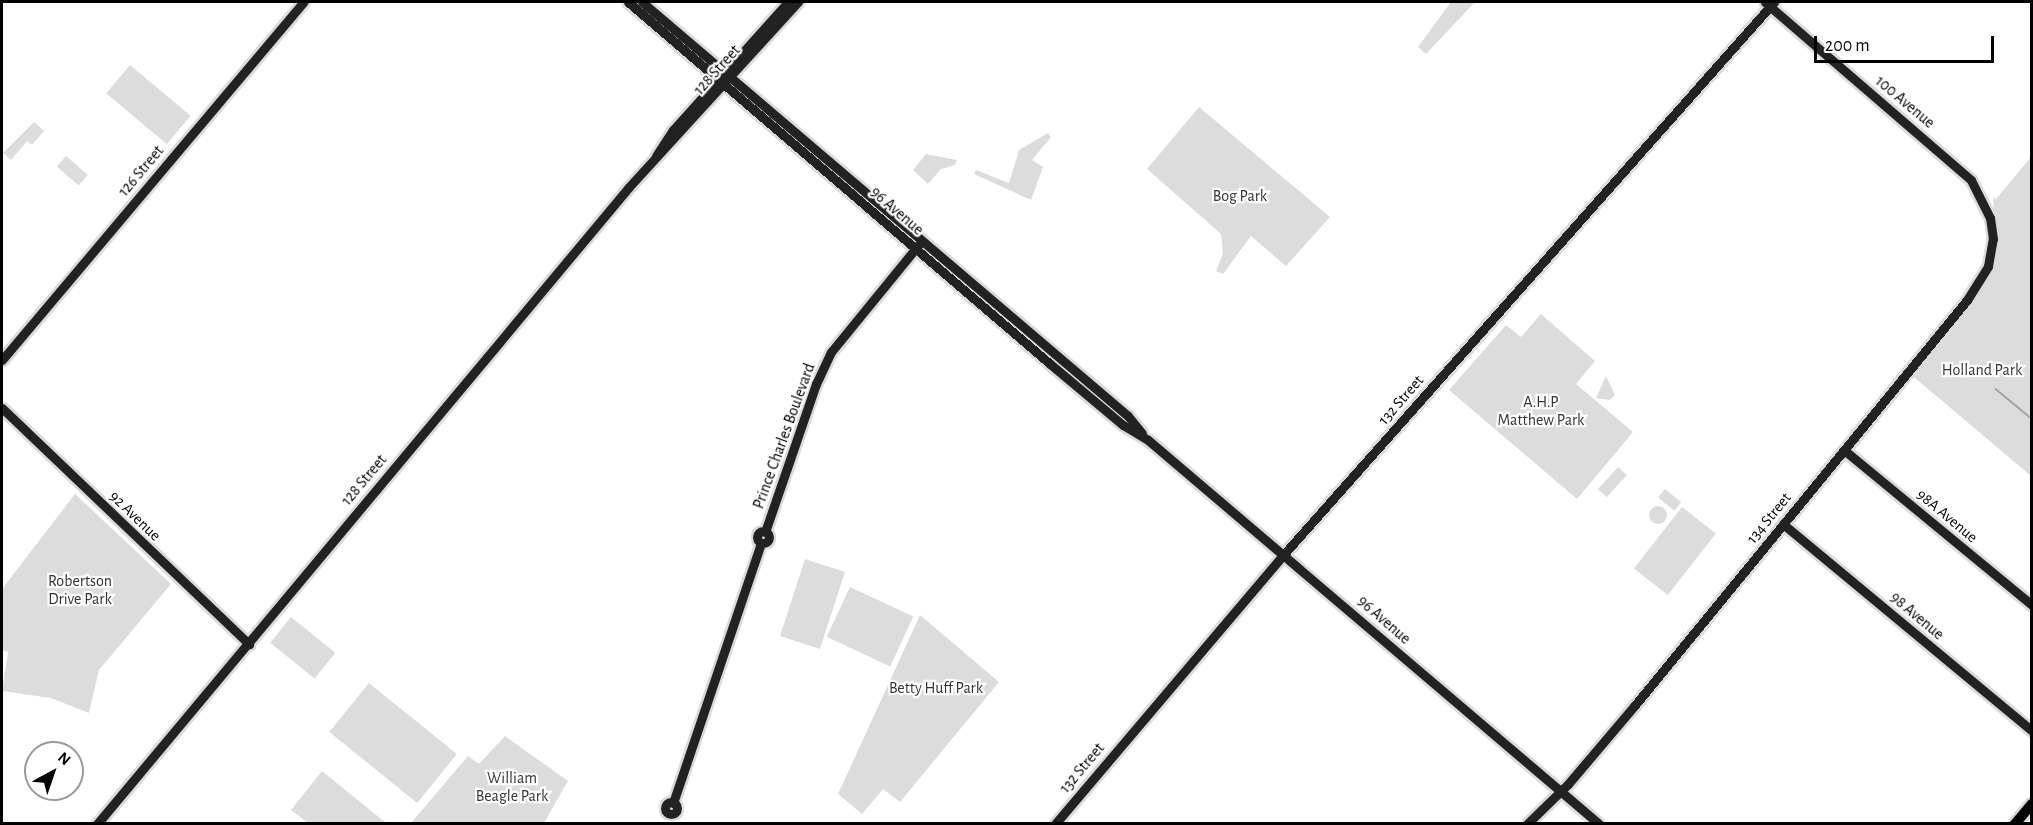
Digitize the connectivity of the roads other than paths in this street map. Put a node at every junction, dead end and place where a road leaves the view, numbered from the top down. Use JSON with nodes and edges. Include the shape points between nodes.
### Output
{"nodes":[{"id":1,"x":303,"y":2,"type":"edge"},
{"id":2,"x":628,"y":2,"type":"edge"},
{"id":3,"x":642,"y":2,"type":"edge"},
{"id":4,"x":788,"y":2,"type":"edge"},
{"id":5,"x":798,"y":2,"type":"edge"},
{"id":6,"x":1769,"y":3,"type":"edge"},
{"id":7,"x":725,"y":77,"type":"junction"},
{"id":8,"x":809,"y":155,"type":"junction"},
{"id":9,"x":829,"y":160,"type":"junction"},
{"id":10,"x":836,"y":178,"type":"junction"},
{"id":11,"x":852,"y":179,"type":"junction"},
{"id":12,"x":1988,"y":210,"type":"joint"},
{"id":13,"x":919,"y":243,"type":"junction"},
{"id":14,"x":2,"y":360,"type":"edge"},
{"id":15,"x":2,"y":408,"type":"edge"},
{"id":16,"x":1844,"y":450,"type":"junction"},
{"id":17,"x":1783,"y":525,"type":"junction"},
{"id":18,"x":1284,"y":554,"type":"junction"},
{"id":19,"x":2031,"y":605,"type":"edge"},
{"id":20,"x":249,"y":644,"type":"junction"},
{"id":21,"x":2031,"y":731,"type":"edge"},
{"id":22,"x":1561,"y":790,"type":"junction"},
{"id":23,"x":2031,"y":804,"type":"edge"},
{"id":24,"x":668,"y":819,"type":"edge"},
{"id":25,"x":97,"y":824,"type":"edge"},
{"id":26,"x":1055,"y":824,"type":"edge"},
{"id":27,"x":1527,"y":824,"type":"edge"},
{"id":28,"x":1599,"y":824,"type":"edge"},
{"id":29,"x":2015,"y":824,"type":"edge"}],
"edges":[{"from":1,"to":14,"type":"main road","name":"126 Street"},
{"from":2,"to":7,"type":"main road","name":"96 Avenue"},
{"from":3,"to":7,"type":"main road","name":"96 Avenue"},
{"from":4,"to":7,"type":"main road","name":"128 Street"},
{"from":5,"to":7,"type":"main road","name":"128 Street"},
{"from":6,"to":12,"type":"main road","name":"100 Avenue","via":[[1966,173]]},
{"from":6,"to":18,"type":"main road","name":"132 Street"},
{"from":7,"to":8,"type":"main road","name":"96 Avenue"},
{"from":7,"to":9,"type":"main road","name":"96 Avenue"},
{"from":7,"to":20,"type":"main road","name":"128 Street","via":[[660,144],[655,157]]},
{"from":8,"to":9,"type":"main road"},
{"from":8,"to":10,"type":"main road","name":"96 Avenue"},
{"from":9,"to":11,"type":"main road","name":"96 Avenue"},
{"from":10,"to":11,"type":"main road"},
{"from":10,"to":13,"type":"main road","name":"96 Avenue"},
{"from":11,"to":13,"type":"main road","name":"96 Avenue"},
{"from":12,"to":16,"type":"main road","name":"134 Street","via":[[1992,250],[1981,282]]},
{"from":13,"to":18,"type":"main road","name":"96 Avenue","via":[[1122,425],[1148,440]]},
{"from":13,"to":24,"type":"main road","name":"Prince Charles Boulevard","via":[[831,352],[816,384],[765,532],[758,535],[761,543],[673,802],[665,806]]},
{"from":15,"to":20,"type":"main road","name":"92 Avenue"},
{"from":16,"to":17,"type":"main road","name":"134 Street"},
{"from":16,"to":19,"type":"main road","name":"98A Avenue"},
{"from":17,"to":21,"type":"main road","name":"98 Avenue"},
{"from":17,"to":22,"type":"main road","name":"134 Street"},
{"from":18,"to":22,"type":"main road","name":"96 Avenue"},
{"from":18,"to":26,"type":"main road","name":"132 Street"},
{"from":20,"to":25,"type":"main road","name":"128 Street"},
{"from":22,"to":27,"type":"main road","name":"134 Street"},
{"from":22,"to":28,"type":"main road","name":"96 Avenue"},
{"from":23,"to":29,"type":"main road"}]}
